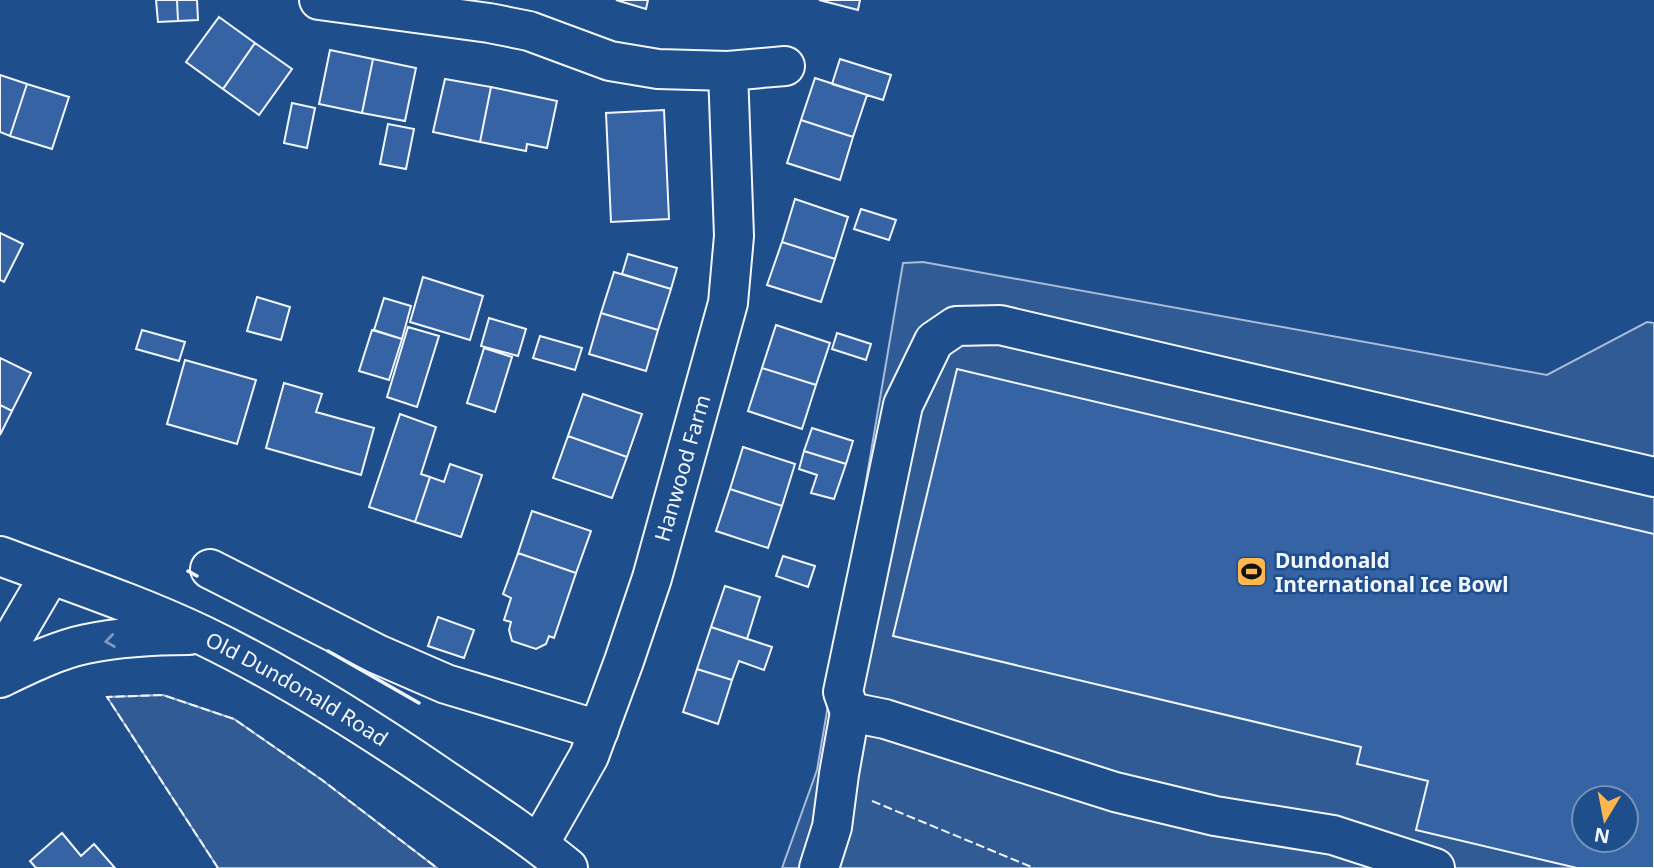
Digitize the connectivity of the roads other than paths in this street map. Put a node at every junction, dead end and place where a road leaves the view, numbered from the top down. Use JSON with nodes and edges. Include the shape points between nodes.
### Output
{"nodes":[{"id":1,"x":319,"y":0,"type":"edge"},
{"id":2,"x":785,"y":66,"type":"dead end"},
{"id":3,"x":728,"y":71,"type":"junction"},
{"id":4,"x":1654,"y":477,"type":"edge"},
{"id":5,"x":0,"y":556,"type":"edge"},
{"id":6,"x":210,"y":569,"type":"dead end"},
{"id":7,"x":51,"y":575,"type":"junction"},
{"id":8,"x":202,"y":635,"type":"junction"},
{"id":9,"x":0,"y":660,"type":"edge"},
{"id":10,"x":0,"y":678,"type":"edge"},
{"id":11,"x":850,"y":712,"type":"junction"},
{"id":12,"x":599,"y":730,"type":"junction"},
{"id":13,"x":539,"y":844,"type":"junction"},
{"id":14,"x":1390,"y":861,"type":"edge"},
{"id":15,"x":568,"y":868,"type":"edge"},
{"id":16,"x":819,"y":868,"type":"edge"},
{"id":17,"x":1435,"y":868,"type":"edge"}],
"edges":[{"from":1,"to":3,"type":"street","via":[[529,31],[610,61],[658,69]]},
{"from":2,"to":3,"type":"street"},
{"from":3,"to":12,"type":"street","name":"Hanwood Farm","via":[[734,236],[728,303],[652,578]]},
{"from":4,"to":11,"type":"street","via":[[1000,325],[956,326],[934,341],[903,405],[844,692]]},
{"from":5,"to":7,"type":"street","name":"Old Dundonald Road"},
{"from":6,"to":12,"type":"street","via":[[446,684]]},
{"from":7,"to":8,"type":"street","name":"Old Dundonald Road"},
{"from":7,"to":9,"type":"street"},
{"from":8,"to":10,"type":"street","one_way":true,"via":[[85,644]]},
{"from":8,"to":13,"type":"street","name":"Old Dundonald Road","via":[[303,688]]},
{"from":11,"to":14,"type":"street","via":[[1115,792],[1215,816],[1333,835]]},
{"from":11,"to":16,"type":"street","via":[[832,827]]},
{"from":12,"to":13,"type":"street","name":"Hanwood Farm"},
{"from":13,"to":15,"type":"street","name":"Old Dundonald Road"},
{"from":14,"to":17,"type":"street"}]}
